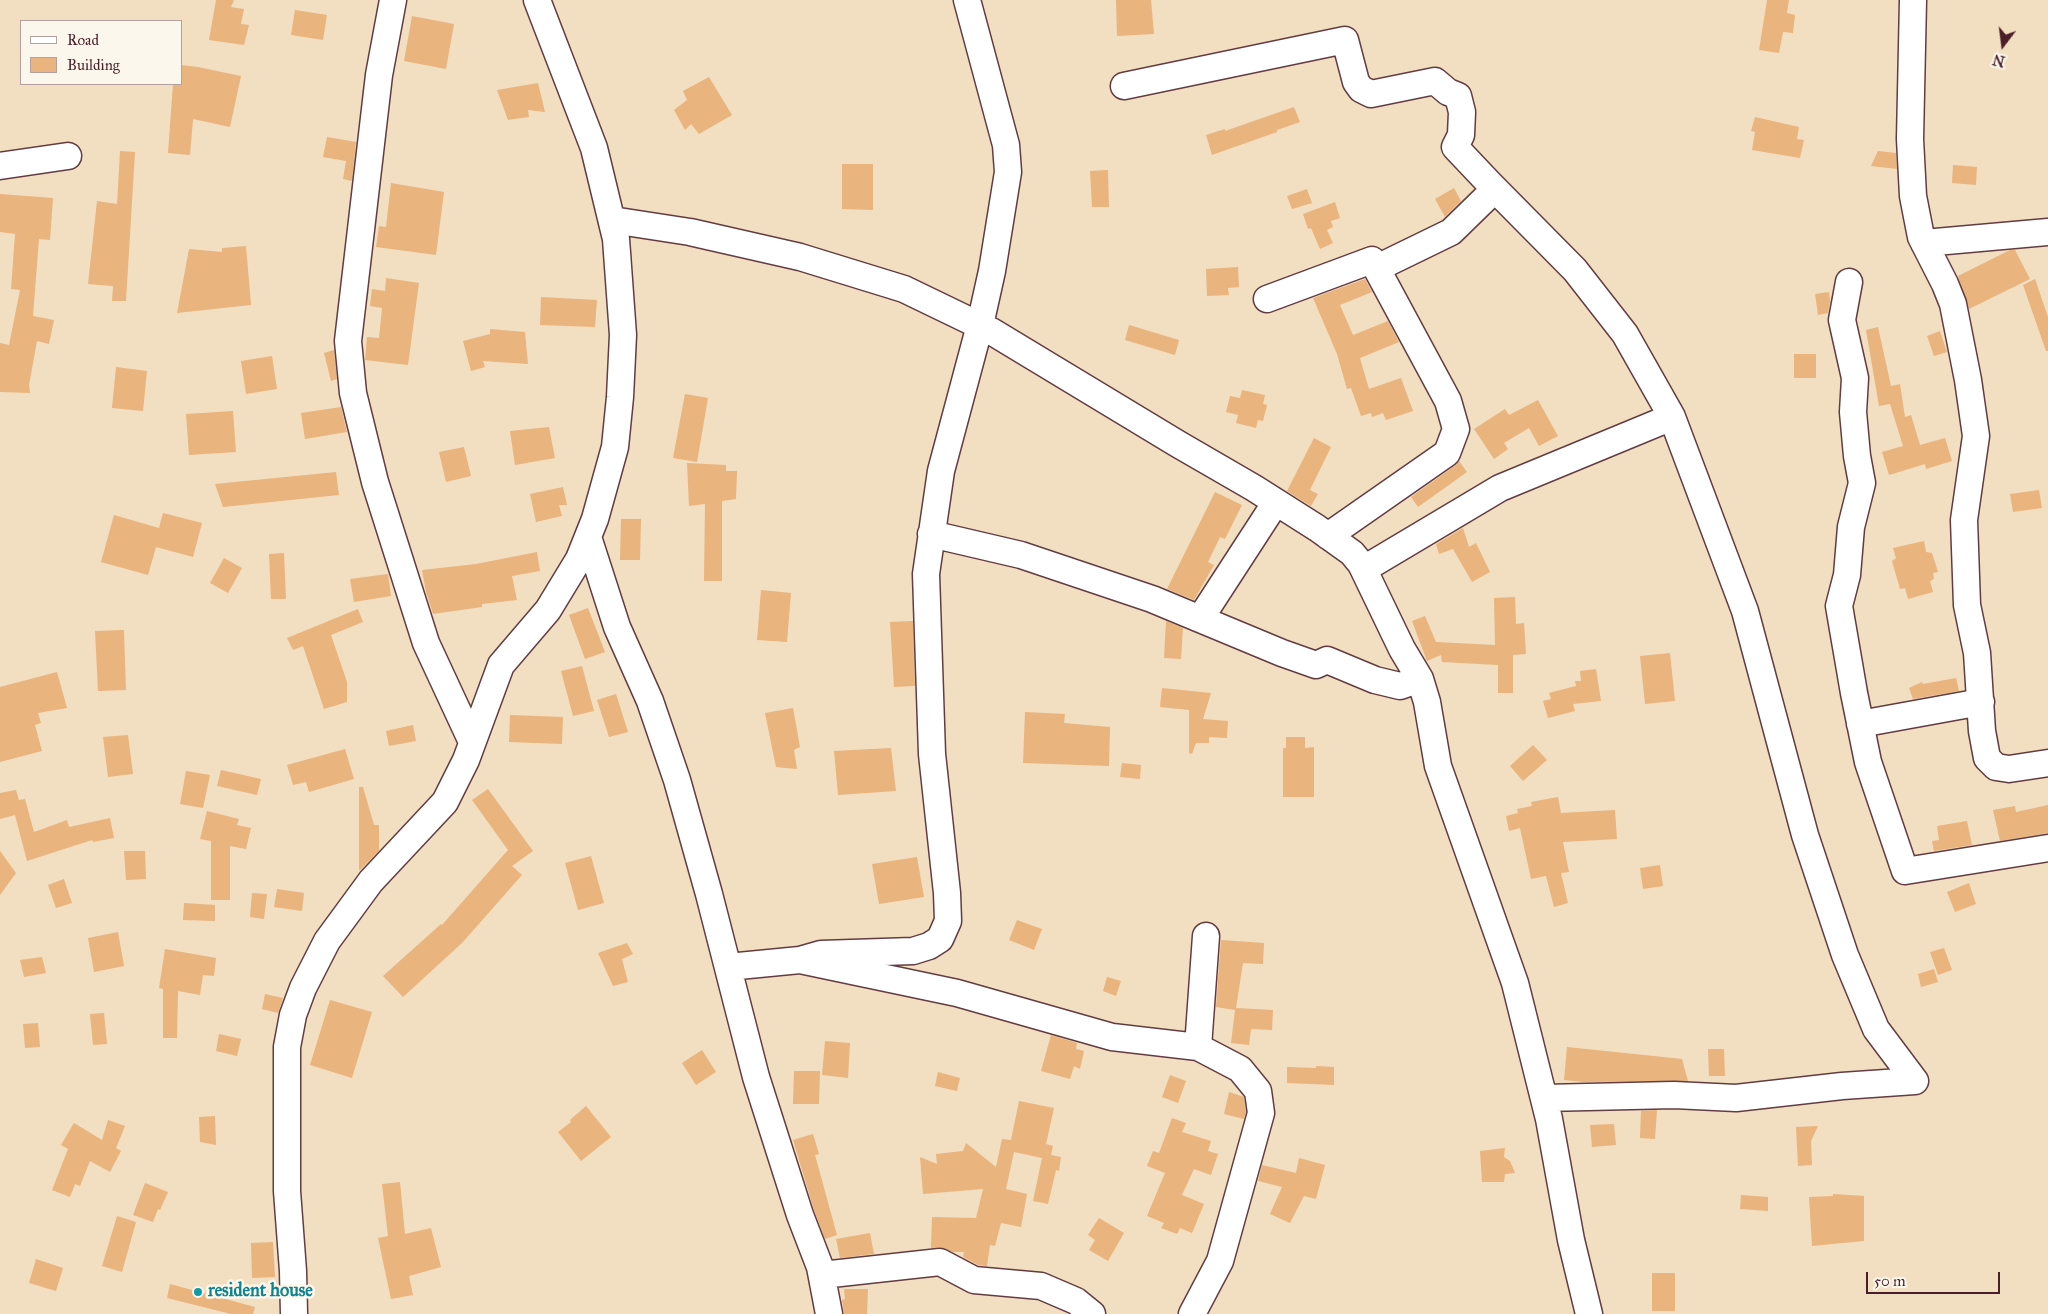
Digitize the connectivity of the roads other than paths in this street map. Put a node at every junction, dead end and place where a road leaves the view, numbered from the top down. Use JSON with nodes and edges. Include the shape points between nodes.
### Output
{"nodes":[{"id":1,"x":393,"y":0,"type":"edge"},
{"id":2,"x":537,"y":0,"type":"edge"},
{"id":3,"x":967,"y":0,"type":"edge"},
{"id":4,"x":1913,"y":0,"type":"edge"},
{"id":5,"x":1124,"y":86,"type":"dead end"},
{"id":6,"x":68,"y":156,"type":"dead end"},
{"id":7,"x":0,"y":166,"type":"edge"},
{"id":8,"x":1490,"y":184,"type":"junction"},
{"id":9,"x":612,"y":220,"type":"junction"},
{"id":10,"x":2048,"y":232,"type":"edge"},
{"id":11,"x":1924,"y":243,"type":"junction"},
{"id":12,"x":1377,"y":268,"type":"junction"},
{"id":13,"x":1850,"y":282,"type":"dead end"},
{"id":14,"x":1267,"y":299,"type":"dead end"},
{"id":15,"x":980,"y":325,"type":"junction"},
{"id":16,"x":1672,"y":417,"type":"junction"},
{"id":17,"x":1276,"y":502,"type":"junction"},
{"id":18,"x":931,"y":534,"type":"junction"},
{"id":19,"x":1328,"y":536,"type":"junction"},
{"id":20,"x":588,"y":537,"type":"junction"},
{"id":21,"x":1364,"y":569,"type":"junction"},
{"id":22,"x":1200,"y":619,"type":"junction"},
{"id":23,"x":1420,"y":679,"type":"junction"},
{"id":24,"x":1980,"y":702,"type":"junction"},
{"id":25,"x":1860,"y":724,"type":"junction"},
{"id":26,"x":472,"y":742,"type":"junction"},
{"id":27,"x":2048,"y":763,"type":"edge"},
{"id":28,"x":2048,"y":848,"type":"edge"},
{"id":29,"x":1206,"y":936,"type":"dead end"},
{"id":30,"x":800,"y":960,"type":"junction"},
{"id":31,"x":728,"y":967,"type":"junction"},
{"id":32,"x":1198,"y":1047,"type":"junction"},
{"id":33,"x":1544,"y":1098,"type":"junction"},
{"id":34,"x":822,"y":1275,"type":"junction"},
{"id":35,"x":294,"y":1314,"type":"edge"},
{"id":36,"x":829,"y":1314,"type":"edge"},
{"id":37,"x":1092,"y":1314,"type":"edge"},
{"id":38,"x":1192,"y":1314,"type":"edge"},
{"id":39,"x":1589,"y":1314,"type":"edge"}],
"edges":[{"from":1,"to":26,"type":"street","via":[[379,75],[348,341],[353,393],[375,482],[426,643]]},
{"from":2,"to":9,"type":"street","via":[[594,148]]},
{"from":3,"to":15,"type":"street","via":[[1006,144],[1008,172]]},
{"from":4,"to":11,"type":"street","via":[[1910,139],[1913,196]]},
{"from":5,"to":8,"type":"street","via":[[1345,40],[1356,82],[1371,94],[1435,81],[1458,96],[1462,112],[1461,135],[1455,147]]},
{"from":6,"to":7,"type":"street"},
{"from":8,"to":12,"type":"street","via":[[1492,192],[1451,232]]},
{"from":8,"to":16,"type":"street","via":[[1581,277],[1625,334]]},
{"from":9,"to":15,"type":"street","via":[[690,232],[800,257],[904,289]]},
{"from":9,"to":20,"type":"street","via":[[623,335],[620,397],[615,447]]},
{"from":10,"to":11,"type":"street"},
{"from":11,"to":24,"type":"street","via":[[1953,304],[1976,436],[1964,520],[1967,605],[1977,653]]},
{"from":12,"to":14,"type":"street","via":[[1372,260]]},
{"from":12,"to":19,"type":"street","via":[[1448,401],[1456,429],[1446,453]]},
{"from":13,"to":25,"type":"street","via":[[1842,320],[1855,378],[1853,412],[1862,483],[1851,527],[1847,575],[1839,606]]},
{"from":15,"to":17,"type":"street"},
{"from":15,"to":18,"type":"street","via":[[940,471]]},
{"from":16,"to":21,"type":"street","via":[[1500,488]]},
{"from":16,"to":33,"type":"street","via":[[1745,611],[1805,835],[1845,955],[1876,1029],[1915,1081],[1736,1098],[1674,1095]]},
{"from":17,"to":19,"type":"street"},
{"from":17,"to":22,"type":"street"},
{"from":18,"to":22,"type":"street","via":[[1020,555],[1152,598]]},
{"from":18,"to":30,"type":"street","via":[[926,574],[932,754],[948,921],[940,939],[913,951],[821,954]]},
{"from":19,"to":21,"type":"street","via":[[1352,553]]},
{"from":20,"to":26,"type":"street","via":[[548,610],[501,664]]},
{"from":20,"to":31,"type":"street","via":[[617,627],[650,701],[677,780]]},
{"from":21,"to":23,"type":"street"},
{"from":22,"to":23,"type":"street","via":[[1316,665],[1327,660],[1375,680],[1400,686]]},
{"from":23,"to":33,"type":"street","via":[[1438,766],[1515,983]]},
{"from":24,"to":25,"type":"street"},
{"from":24,"to":27,"type":"street","via":[[1987,758],[1996,767],[2009,769]]},
{"from":25,"to":28,"type":"street","via":[[1868,762],[1905,871]]},
{"from":26,"to":35,"type":"street","via":[[445,802],[371,880],[326,941],[294,1015],[287,1047],[286,1100]]},
{"from":29,"to":32,"type":"street"},
{"from":30,"to":31,"type":"street"},
{"from":30,"to":32,"type":"street","via":[[957,993],[1112,1037]]},
{"from":31,"to":34,"type":"street","via":[[756,1077]]},
{"from":32,"to":38,"type":"street","via":[[1240,1069],[1258,1091],[1261,1113],[1220,1261]]},
{"from":33,"to":39,"type":"street","via":[[1571,1240]]},
{"from":34,"to":36,"type":"street"},
{"from":34,"to":37,"type":"street","via":[[940,1262],[974,1280],[1041,1286],[1076,1301]]}]}
